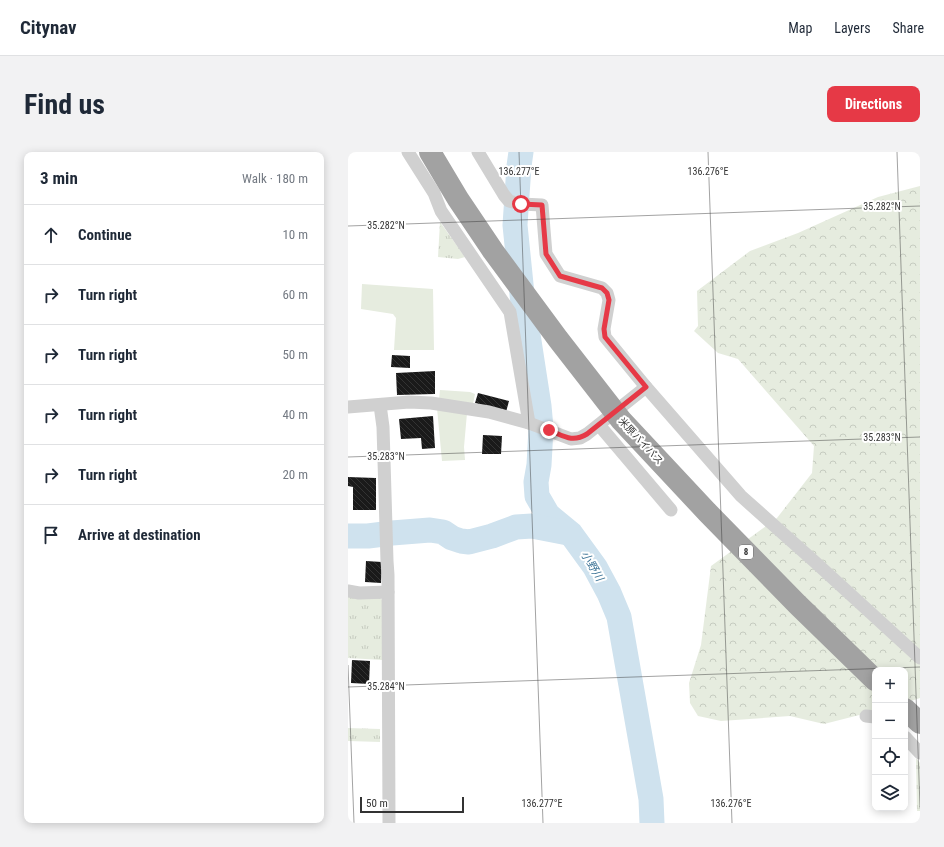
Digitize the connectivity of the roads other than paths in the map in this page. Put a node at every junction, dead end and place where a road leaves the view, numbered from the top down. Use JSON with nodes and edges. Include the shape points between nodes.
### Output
{"nodes":[{"id":1,"x":408,"y":152,"type":"edge"},
{"id":2,"x":430,"y":152,"type":"edge"},
{"id":3,"x":478,"y":152,"type":"edge"},
{"id":4,"x":646,"y":387,"type":"junction"},
{"id":5,"x":380,"y":405,"type":"junction"},
{"id":6,"x":348,"y":407,"type":"edge"},
{"id":7,"x":531,"y":424,"type":"junction"},
{"id":8,"x":599,"y":425,"type":"junction"},
{"id":9,"x":671,"y":510,"type":"dead end"},
{"id":10,"x":348,"y":591,"type":"edge"},
{"id":11,"x":388,"y":592,"type":"junction"},
{"id":12,"x":920,"y":658,"type":"edge"},
{"id":13,"x":872,"y":677,"type":"edge"},
{"id":14,"x":908,"y":712,"type":"edge"},
{"id":15,"x":920,"y":723,"type":"edge"},
{"id":16,"x":906,"y":739,"type":"edge"},
{"id":17,"x":920,"y":753,"type":"edge"},
{"id":18,"x":389,"y":823,"type":"edge"}],
"edges":[{"from":1,"to":7,"type":"street","via":[[434,193],[441,211],[510,312]]},
{"from":2,"to":13,"type":"highway","name":"米原バイパス","number":"8","via":[[493,251],[620,420],[706,512]]},
{"from":3,"to":4,"type":"street","via":[[504,195],[515,203],[542,205],[546,254],[560,276],[602,288],[607,293],[609,300],[605,337]]},
{"from":4,"to":8,"type":"street"},
{"from":4,"to":12,"type":"street","via":[[741,496]]},
{"from":5,"to":6,"type":"street"},
{"from":5,"to":7,"type":"street","via":[[431,403],[489,412]]},
{"from":5,"to":11,"type":"street","via":[[383,427]]},
{"from":7,"to":8,"type":"street","via":[[571,438],[580,438]]},
{"from":8,"to":9,"type":"street"},
{"from":10,"to":11,"type":"street"},
{"from":11,"to":18,"type":"street"},
{"from":14,"to":15,"type":"highway"},
{"from":16,"to":17,"type":"street"}]}
